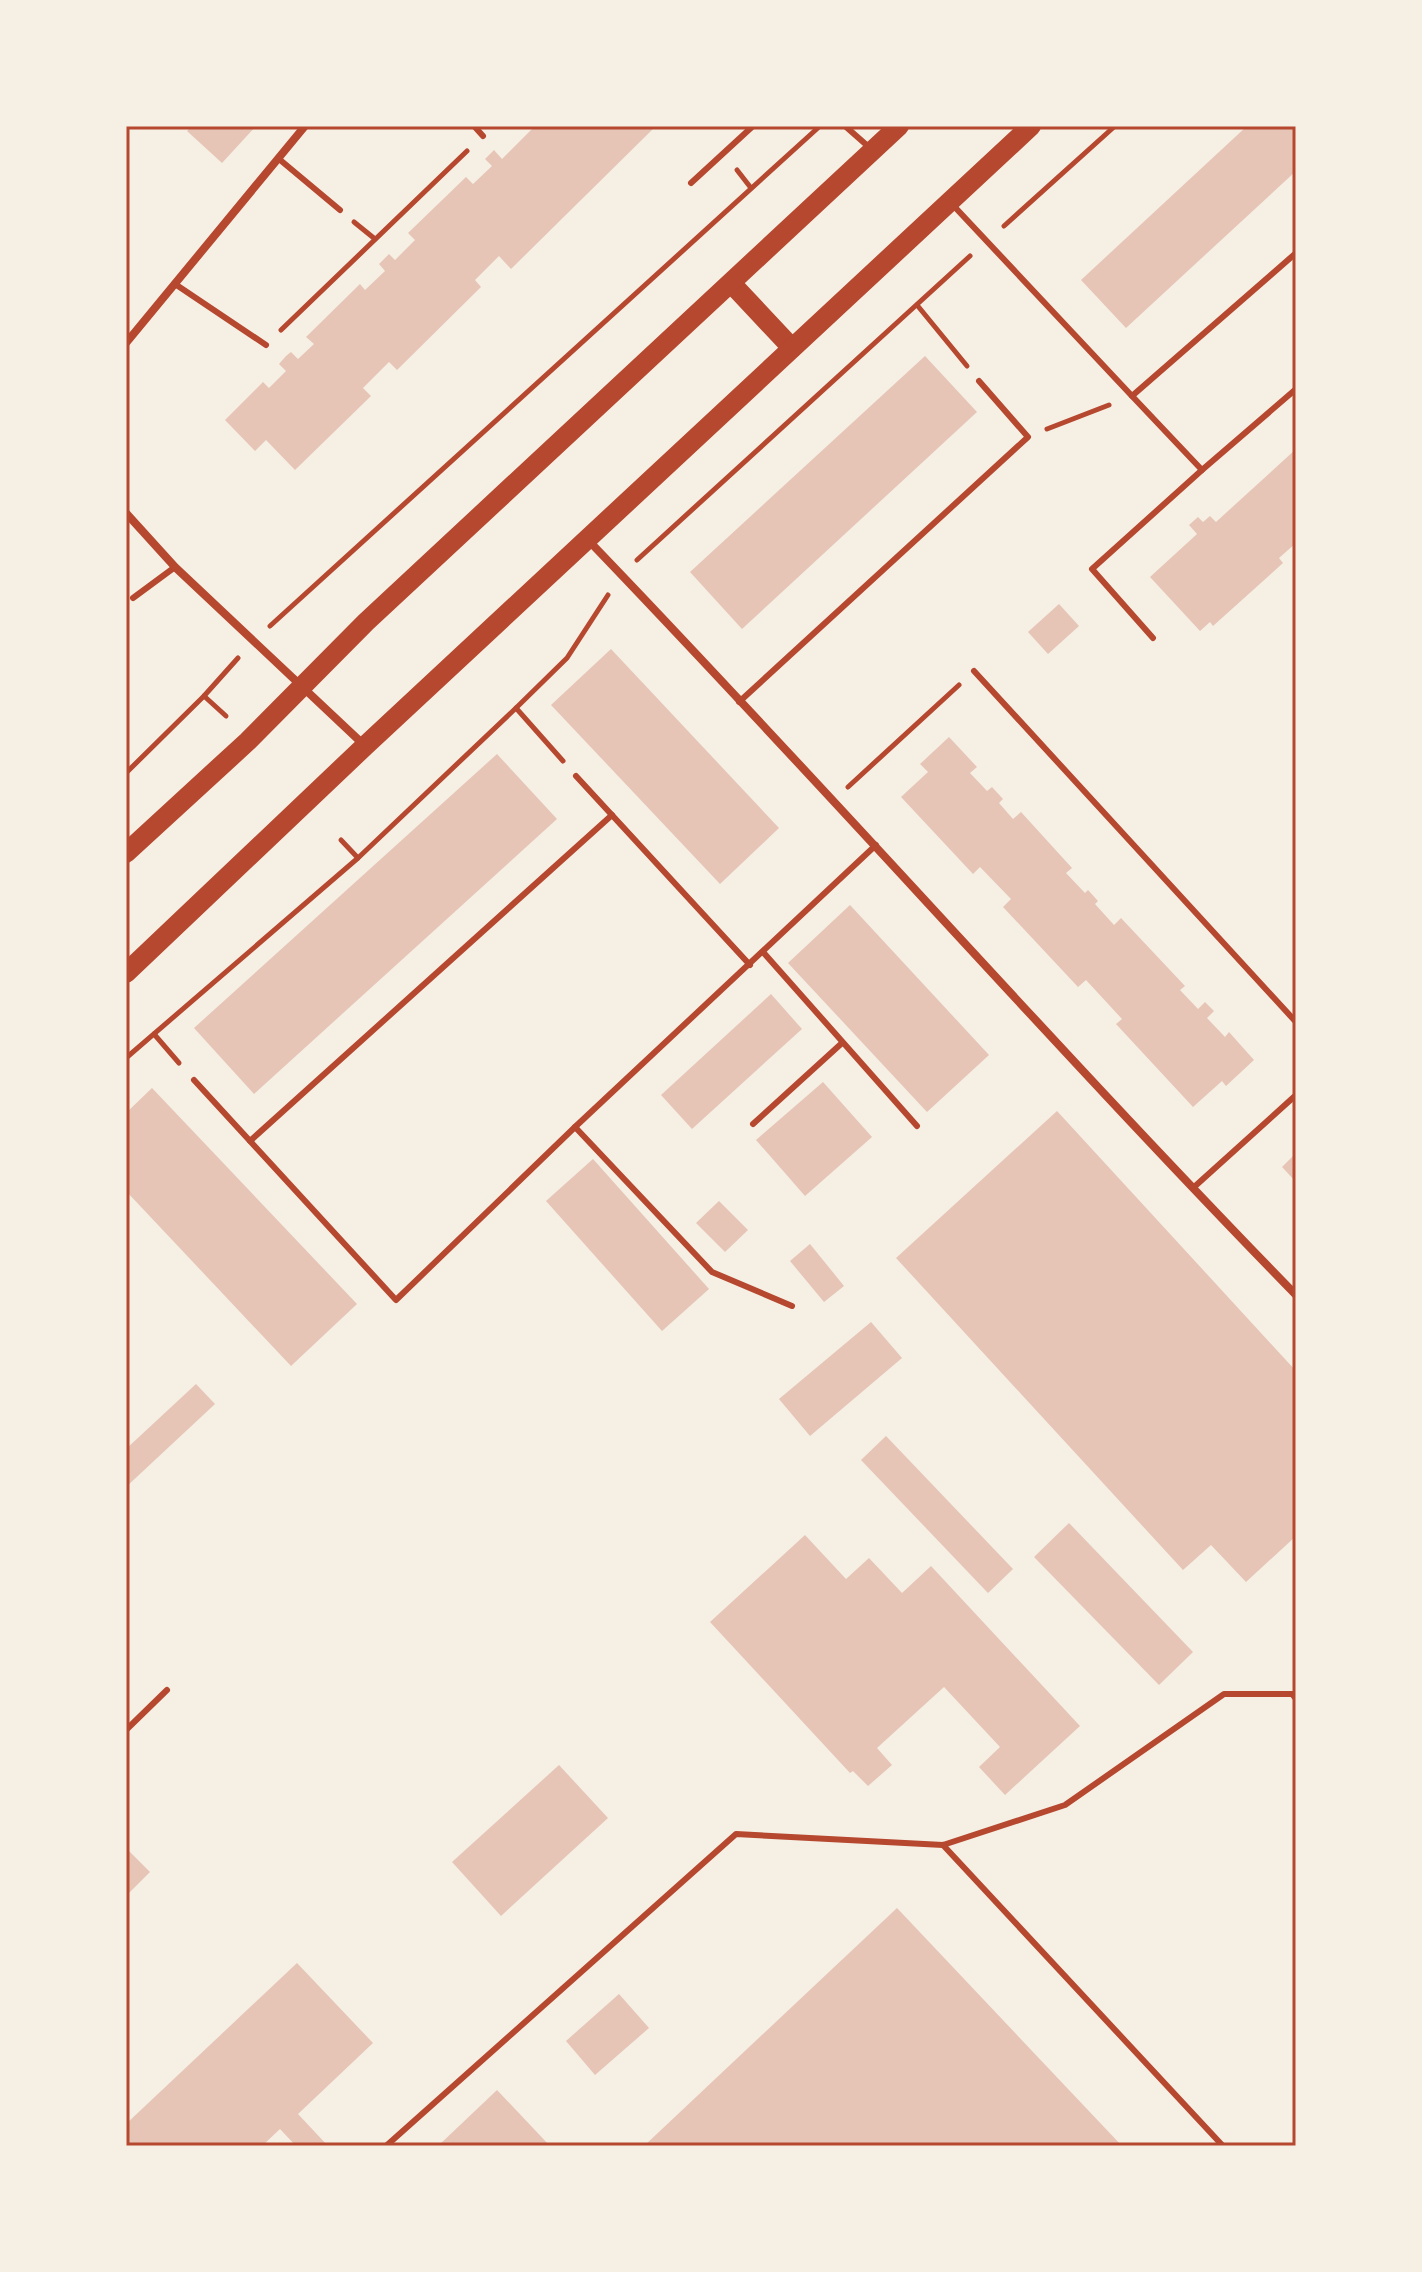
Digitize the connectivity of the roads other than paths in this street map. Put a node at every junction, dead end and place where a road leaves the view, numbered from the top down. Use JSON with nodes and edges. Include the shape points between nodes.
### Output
{"nodes":[{"id":1,"x":305,"y":126,"type":"edge"},
{"id":2,"x":474,"y":126,"type":"edge"},
{"id":3,"x":753,"y":126,"type":"edge"},
{"id":4,"x":845,"y":126,"type":"edge"},
{"id":5,"x":899,"y":126,"type":"edge"},
{"id":6,"x":1031,"y":126,"type":"edge"},
{"id":7,"x":483,"y":136,"type":"road end"},
{"id":8,"x":873,"y":150,"type":"junction"},
{"id":9,"x":279,"y":159,"type":"junction"},
{"id":10,"x":691,"y":183,"type":"dead end"},
{"id":11,"x":949,"y":201,"type":"junction"},
{"id":12,"x":340,"y":210,"type":"dead end"},
{"id":13,"x":1296,"y":253,"type":"edge"},
{"id":14,"x":175,"y":284,"type":"junction"},
{"id":15,"x":732,"y":284,"type":"junction"},
{"id":16,"x":126,"y":343,"type":"edge"},
{"id":17,"x":266,"y":345,"type":"road end"},
{"id":18,"x":792,"y":348,"type":"junction"},
{"id":19,"x":979,"y":381,"type":"road end"},
{"id":20,"x":1296,"y":389,"type":"edge"},
{"id":21,"x":1132,"y":396,"type":"junction"},
{"id":22,"x":1202,"y":470,"type":"junction"},
{"id":23,"x":126,"y":513,"type":"edge"},
{"id":24,"x":587,"y":539,"type":"junction"},
{"id":25,"x":175,"y":567,"type":"junction"},
{"id":26,"x":133,"y":598,"type":"dead end"},
{"id":27,"x":1153,"y":638,"type":"dead end"},
{"id":28,"x":974,"y":671,"type":"road end"},
{"id":29,"x":300,"y":687,"type":"junction"},
{"id":30,"x":739,"y":702,"type":"junction"},
{"id":31,"x":365,"y":746,"type":"junction"},
{"id":32,"x":576,"y":776,"type":"road end"},
{"id":33,"x":612,"y":815,"type":"junction"},
{"id":34,"x":876,"y":845,"type":"junction"},
{"id":35,"x":126,"y":853,"type":"edge"},
{"id":36,"x":763,"y":952,"type":"junction"},
{"id":37,"x":750,"y":965,"type":"junction"},
{"id":38,"x":126,"y":973,"type":"edge"},
{"id":39,"x":1296,"y":1022,"type":"edge"},
{"id":40,"x":842,"y":1043,"type":"junction"},
{"id":41,"x":194,"y":1080,"type":"road end"},
{"id":42,"x":1296,"y":1095,"type":"edge"},
{"id":43,"x":753,"y":1124,"type":"dead end"},
{"id":44,"x":917,"y":1126,"type":"dead end"},
{"id":45,"x":575,"y":1127,"type":"junction"},
{"id":46,"x":250,"y":1141,"type":"junction"},
{"id":47,"x":1193,"y":1188,"type":"junction"},
{"id":48,"x":1296,"y":1295,"type":"edge"},
{"id":49,"x":792,"y":1306,"type":"dead end"},
{"id":50,"x":167,"y":1690,"type":"dead end"},
{"id":51,"x":1296,"y":1699,"type":"edge"},
{"id":52,"x":126,"y":1730,"type":"edge"},
{"id":53,"x":943,"y":1845,"type":"junction"},
{"id":54,"x":386,"y":2146,"type":"edge"},
{"id":55,"x":1223,"y":2146,"type":"edge"}],
"edges":[{"from":1,"to":9,"type":"street"},
{"from":2,"to":7,"type":"lane"},
{"from":3,"to":10,"type":"lane"},
{"from":4,"to":8,"type":"lane"},
{"from":5,"to":8,"type":"main road"},
{"from":6,"to":11,"type":"main road"},
{"from":8,"to":15,"type":"main road"},
{"from":9,"to":12,"type":"lane"},
{"from":9,"to":14,"type":"street"},
{"from":11,"to":18,"type":"main road"},
{"from":11,"to":21,"type":"lane"},
{"from":13,"to":21,"type":"lane"},
{"from":14,"to":16,"type":"street"},
{"from":14,"to":17,"type":"lane"},
{"from":15,"to":18,"type":"main road"},
{"from":15,"to":29,"type":"main road"},
{"from":18,"to":24,"type":"main road"},
{"from":19,"to":30,"type":"lane","via":[[1028,437]]},
{"from":20,"to":22,"type":"lane"},
{"from":21,"to":22,"type":"lane"},
{"from":22,"to":27,"type":"lane","via":[[1092,569]]},
{"from":23,"to":25,"type":"street"},
{"from":24,"to":30,"type":"street"},
{"from":24,"to":31,"type":"main road"},
{"from":25,"to":26,"type":"lane"},
{"from":25,"to":29,"type":"street"},
{"from":28,"to":39,"type":"lane"},
{"from":29,"to":31,"type":"street"},
{"from":29,"to":35,"type":"main road"},
{"from":30,"to":34,"type":"street"},
{"from":31,"to":38,"type":"main road"},
{"from":32,"to":33,"type":"lane"},
{"from":33,"to":37,"type":"lane"},
{"from":33,"to":46,"type":"lane"},
{"from":34,"to":36,"type":"lane"},
{"from":34,"to":47,"type":"street"},
{"from":36,"to":37,"type":"lane"},
{"from":36,"to":40,"type":"lane"},
{"from":37,"to":45,"type":"lane"},
{"from":40,"to":43,"type":"lane"},
{"from":40,"to":44,"type":"lane"},
{"from":41,"to":46,"type":"lane"},
{"from":42,"to":47,"type":"lane"},
{"from":45,"to":46,"type":"lane","via":[[396,1300]]},
{"from":45,"to":49,"type":"lane","via":[[712,1272]]},
{"from":47,"to":48,"type":"street"},
{"from":50,"to":52,"type":"lane"},
{"from":51,"to":53,"type":"lane","via":[[1292,1694],[1224,1694],[1065,1805]]},
{"from":53,"to":54,"type":"lane","via":[[736,1834]]},
{"from":53,"to":55,"type":"lane"}]}
